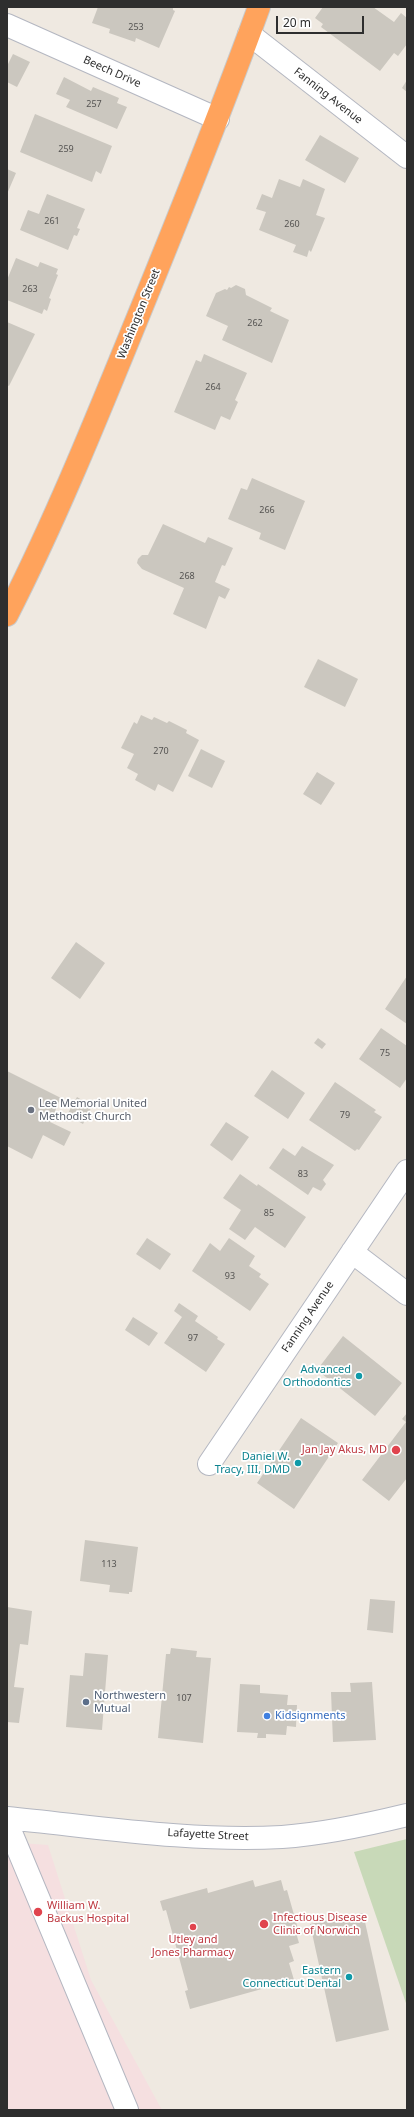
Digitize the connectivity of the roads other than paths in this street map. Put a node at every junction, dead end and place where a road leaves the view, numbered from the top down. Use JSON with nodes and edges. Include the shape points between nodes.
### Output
{"nodes":[{"id":1,"x":257,"y":8,"type":"edge"},
{"id":2,"x":7,"y":25,"type":"edge"},
{"id":3,"x":249,"y":34,"type":"junction"},
{"id":4,"x":218,"y":119,"type":"junction"},
{"id":5,"x":407,"y":158,"type":"edge"},
{"id":6,"x":7,"y":615,"type":"edge"},
{"id":7,"x":407,"y":1171,"type":"edge"},
{"id":8,"x":352,"y":1252,"type":"junction"},
{"id":9,"x":407,"y":1294,"type":"edge"},
{"id":10,"x":209,"y":1464,"type":"dead end"},
{"id":11,"x":407,"y":1816,"type":"edge"},
{"id":12,"x":7,"y":1818,"type":"edge"},
{"id":13,"x":7,"y":1823,"type":"edge"},
{"id":14,"x":127,"y":2110,"type":"edge"}],
"edges":[{"from":1,"to":3,"type":"highway","name":"Washington Street"},
{"from":2,"to":4,"type":"street","name":"Beech Drive"},
{"from":3,"to":4,"type":"highway","name":"Washington Street"},
{"from":3,"to":5,"type":"street","name":"Fanning Avenue"},
{"from":4,"to":6,"type":"highway","name":"Washington Street","via":[[81,454]]},
{"from":7,"to":8,"type":"street","name":"Fanning Avenue"},
{"from":8,"to":9,"type":"street"},
{"from":8,"to":10,"type":"street","name":"Fanning Avenue"},
{"from":11,"to":12,"type":"street","name":"Lafayette Street","via":[[339,1830],[250,1838],[188,1836]]},
{"from":13,"to":14,"type":"street"}]}
